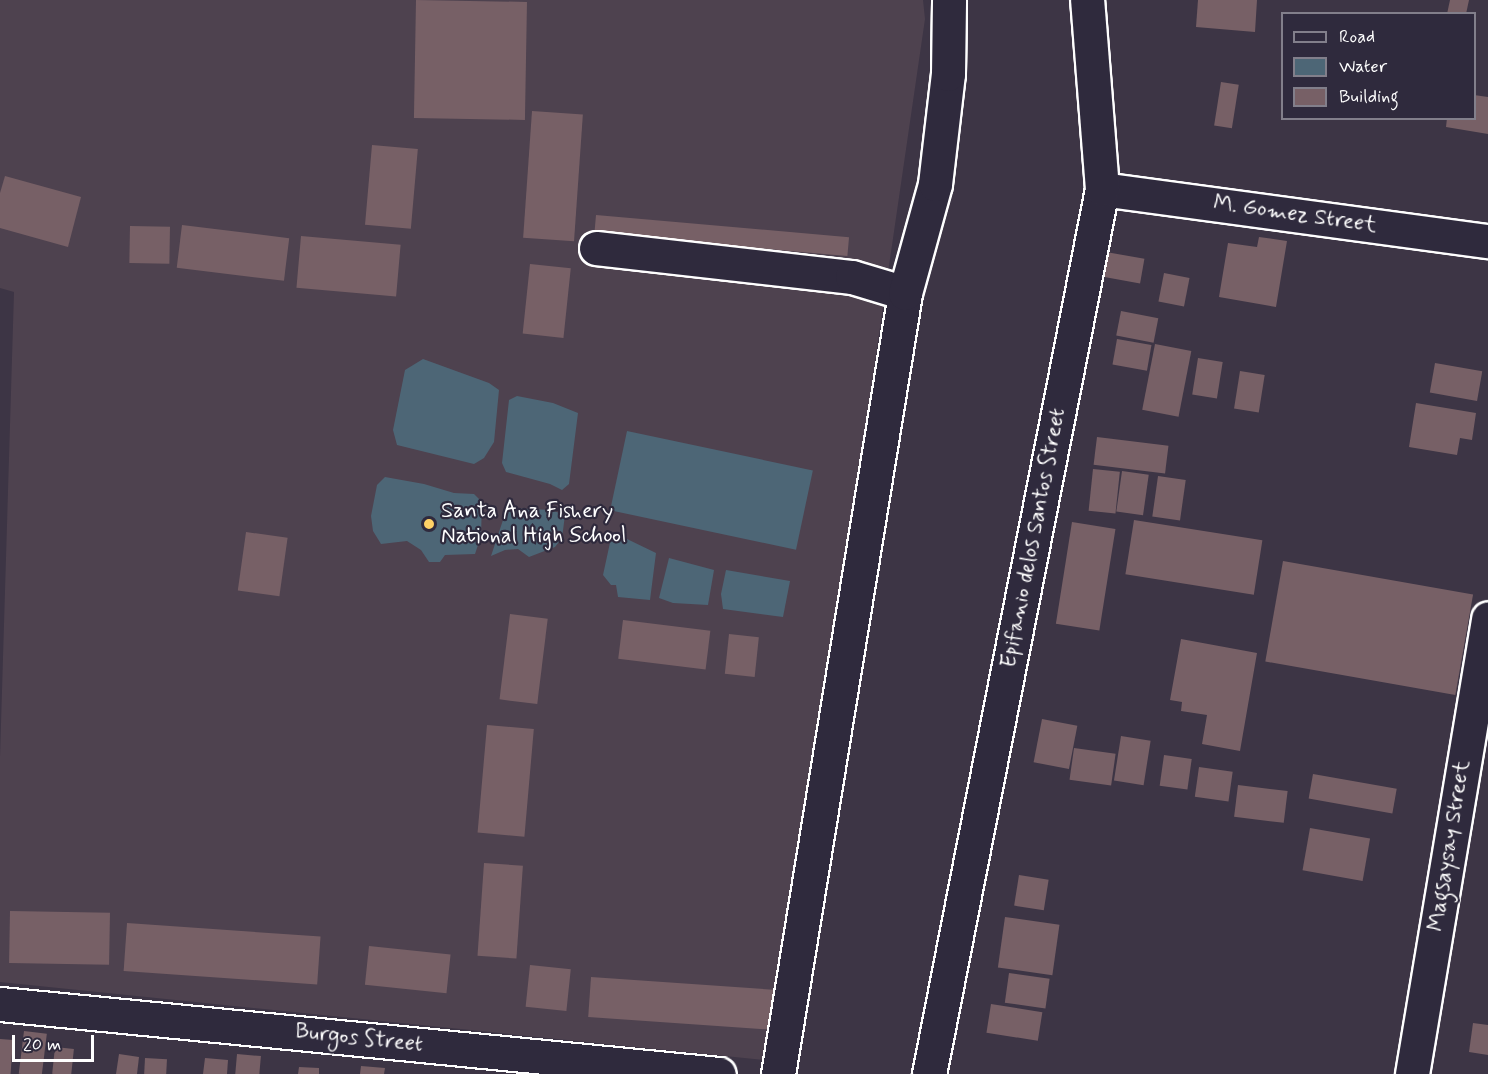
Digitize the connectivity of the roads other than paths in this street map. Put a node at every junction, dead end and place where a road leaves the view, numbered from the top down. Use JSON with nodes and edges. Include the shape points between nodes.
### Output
{"nodes":[{"id":1,"x":949,"y":0,"type":"edge"},
{"id":2,"x":1087,"y":0,"type":"edge"},
{"id":3,"x":1102,"y":189,"type":"junction"},
{"id":4,"x":1488,"y":241,"type":"edge"},
{"id":5,"x":596,"y":248,"type":"dead end"},
{"id":6,"x":904,"y":293,"type":"junction"},
{"id":7,"x":1488,"y":618,"type":"edge"},
{"id":8,"x":0,"y":1004,"type":"edge"},
{"id":9,"x":629,"y":1070,"type":"edge"},
{"id":10,"x":719,"y":1074,"type":"edge"},
{"id":11,"x":778,"y":1074,"type":"edge"},
{"id":12,"x":929,"y":1074,"type":"edge"},
{"id":13,"x":1413,"y":1074,"type":"edge"}],
"edges":[{"from":1,"to":6,"type":"street","via":[[948,74],[935,184]]},
{"from":2,"to":3,"type":"street","name":"Epifanio delos Santos Street"},
{"from":3,"to":4,"type":"street","name":"M. Gomez Street"},
{"from":3,"to":12,"type":"street","name":"Epifanio delos Santos Street"},
{"from":5,"to":6,"type":"street","via":[[852,277]]},
{"from":6,"to":11,"type":"street"},
{"from":7,"to":13,"type":"street","name":"Magsaysay Street"},
{"from":8,"to":9,"type":"street","name":"Burgos Street"},
{"from":9,"to":10,"type":"street","name":"Burgos Street"}]}
